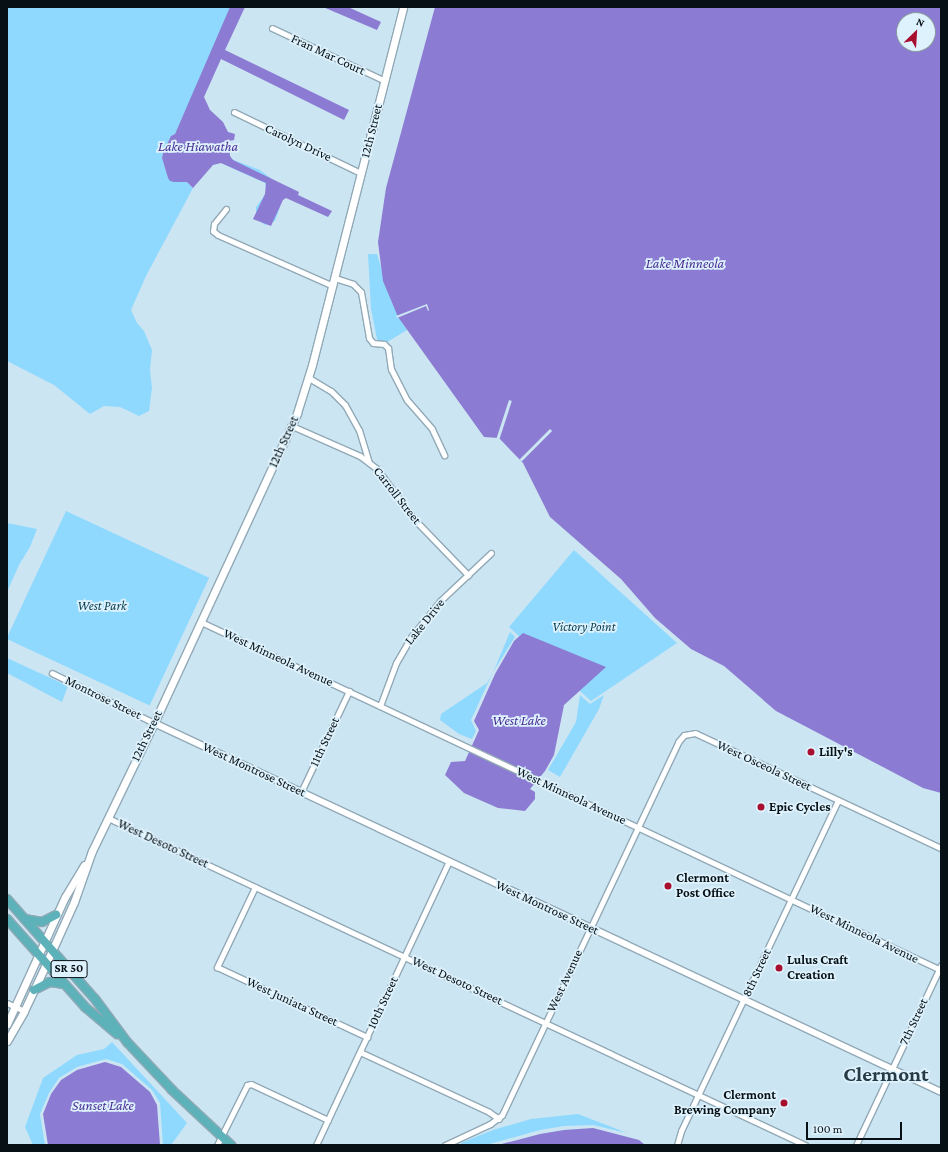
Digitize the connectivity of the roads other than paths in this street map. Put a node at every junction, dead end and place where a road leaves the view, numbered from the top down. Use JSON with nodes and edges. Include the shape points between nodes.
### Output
{"nodes":[{"id":1,"x":403,"y":7,"type":"edge"},
{"id":2,"x":272,"y":28,"type":"dead end"},
{"id":3,"x":385,"y":81,"type":"junction"},
{"id":4,"x":234,"y":112,"type":"dead end"},
{"id":5,"x":361,"y":173,"type":"junction"},
{"id":6,"x":226,"y":209,"type":"dead end"},
{"id":7,"x":335,"y":278,"type":"junction"},
{"id":8,"x":333,"y":286,"type":"junction"},
{"id":9,"x":309,"y":378,"type":"junction"},
{"id":10,"x":292,"y":426,"type":"junction"},
{"id":11,"x":444,"y":455,"type":"dead end"},
{"id":12,"x":368,"y":462,"type":"junction"},
{"id":13,"x":491,"y":553,"type":"dead end"},
{"id":14,"x":468,"y":575,"type":"junction"},
{"id":15,"x":201,"y":622,"type":"junction"},
{"id":16,"x":52,"y":673,"type":"dead end"},
{"id":17,"x":349,"y":691,"type":"junction"},
{"id":18,"x":380,"y":706,"type":"junction"},
{"id":19,"x":154,"y":723,"type":"junction"},
{"id":20,"x":695,"y":733,"type":"joint"},
{"id":21,"x":301,"y":792,"type":"junction"},
{"id":22,"x":838,"y":800,"type":"junction"},
{"id":23,"x":108,"y":818,"type":"junction"},
{"id":24,"x":637,"y":827,"type":"junction"},
{"id":25,"x":941,"y":848,"type":"edge"},
{"id":26,"x":92,"y":851,"type":"junction"},
{"id":27,"x":449,"y":861,"type":"junction"},
{"id":28,"x":255,"y":887,"type":"junction"},
{"id":29,"x":65,"y":897,"type":"junction"},
{"id":30,"x":7,"y":899,"type":"edge"},
{"id":31,"x":792,"y":899,"type":"junction"},
{"id":32,"x":74,"y":902,"type":"junction"},
{"id":33,"x":56,"y":915,"type":"junction"},
{"id":34,"x":24,"y":918,"type":"junction"},
{"id":35,"x":7,"y":919,"type":"edge"},
{"id":36,"x":590,"y":928,"type":"junction"},
{"id":37,"x":44,"y":941,"type":"junction"},
{"id":38,"x":52,"y":951,"type":"junction"},
{"id":39,"x":38,"y":954,"type":"junction"},
{"id":40,"x":405,"y":957,"type":"junction"},
{"id":41,"x":46,"y":964,"type":"junction"},
{"id":42,"x":940,"y":968,"type":"edge"},
{"id":43,"x":64,"y":984,"type":"junction"},
{"id":44,"x":34,"y":990,"type":"junction"},
{"id":45,"x":744,"y":999,"type":"junction"},
{"id":46,"x":10,"y":1004,"type":"edge"},
{"id":47,"x":24,"y":1011,"type":"junction"},
{"id":48,"x":546,"y":1022,"type":"junction"},
{"id":49,"x":7,"y":1024,"type":"edge"},
{"id":50,"x":367,"y":1037,"type":"junction"},
{"id":51,"x":7,"y":1041,"type":"edge"},
{"id":52,"x":127,"y":1042,"type":"junction"},
{"id":53,"x":360,"y":1052,"type":"junction"},
{"id":54,"x":892,"y":1069,"type":"junction"},
{"id":55,"x":941,"y":1092,"type":"edge"},
{"id":56,"x":699,"y":1095,"type":"junction"},
{"id":57,"x":499,"y":1119,"type":"junction"},
{"id":58,"x":328,"y":1120,"type":"junction"},
{"id":59,"x":221,"y":1136,"type":"junction"},
{"id":60,"x":217,"y":1145,"type":"edge"},
{"id":61,"x":231,"y":1145,"type":"edge"},
{"id":62,"x":316,"y":1145,"type":"edge"},
{"id":63,"x":445,"y":1145,"type":"edge"},
{"id":64,"x":676,"y":1145,"type":"edge"},
{"id":65,"x":805,"y":1145,"type":"edge"},
{"id":66,"x":856,"y":1145,"type":"edge"}],
"edges":[{"from":1,"to":3,"type":"main road","name":"12th Street"},
{"from":2,"to":3,"type":"street","name":"Fran Mar Court"},
{"from":3,"to":5,"type":"main road","name":"12th Street"},
{"from":4,"to":5,"type":"street","name":"Carolyn Drive"},
{"from":5,"to":7,"type":"main road","name":"12th Street"},
{"from":6,"to":8,"type":"street","via":[[214,224],[213,231],[218,235]]},
{"from":7,"to":8,"type":"main road","name":"12th Street"},
{"from":7,"to":11,"type":"street","via":[[353,284],[361,292],[369,338],[373,343],[384,344],[388,348],[391,369],[407,400],[432,429]]},
{"from":8,"to":9,"type":"main road","name":"12th Street"},
{"from":9,"to":10,"type":"main road","name":"12th Street"},
{"from":9,"to":12,"type":"street","via":[[331,391],[345,405],[359,430]]},
{"from":10,"to":12,"type":"street","name":"Carroll Street"},
{"from":10,"to":15,"type":"main road","name":"12th Street"},
{"from":12,"to":14,"type":"street","name":"Carroll Street","via":[[383,476],[414,519]]},
{"from":13,"to":14,"type":"street","name":"Lake Drive"},
{"from":14,"to":18,"type":"street","name":"Lake Drive","via":[[440,601],[411,637],[396,663]]},
{"from":15,"to":17,"type":"street","name":"West Minneola Avenue"},
{"from":15,"to":19,"type":"main road","name":"12th Street"},
{"from":16,"to":19,"type":"street","name":"Montrose Street"},
{"from":17,"to":18,"type":"street","name":"West Minneola Avenue"},
{"from":17,"to":21,"type":"street","name":"11th Street"},
{"from":18,"to":24,"type":"street","name":"West Minneola Avenue"},
{"from":19,"to":21,"type":"street","name":"West Montrose Street"},
{"from":19,"to":23,"type":"main road","name":"12th Street"},
{"from":20,"to":22,"type":"street","name":"West Osceola Street"},
{"from":20,"to":24,"type":"street","name":"West Avenue","via":[[684,735],[678,742]]},
{"from":21,"to":27,"type":"street","name":"West Montrose Street"},
{"from":22,"to":25,"type":"street","name":"West Osceola Street"},
{"from":22,"to":31,"type":"street","name":"8th Street"},
{"from":23,"to":26,"type":"main road","name":"12th Street"},
{"from":23,"to":28,"type":"street","name":"West Desoto Street"},
{"from":24,"to":31,"type":"street","name":"West Minneola Avenue"},
{"from":24,"to":36,"type":"street","name":"West Avenue"},
{"from":26,"to":29,"type":"main road","name":"12th Street"},
{"from":26,"to":32,"type":"main road","name":"12th Street"},
{"from":27,"to":36,"type":"street","name":"West Montrose Street"},
{"from":27,"to":40,"type":"street","name":"10th Street"},
{"from":28,"to":40,"type":"street","name":"West Desoto Street"},
{"from":28,"to":50,"type":"street","name":"West Juniata Street","via":[[217,967]]},
{"from":29,"to":32,"type":"street"},
{"from":29,"to":33,"type":"main road","name":"12th Street"},
{"from":30,"to":34,"type":"highway","number":"SR 50"},
{"from":31,"to":42,"type":"street","name":"West Minneola Avenue"},
{"from":31,"to":45,"type":"street","name":"8th Street"},
{"from":32,"to":38,"type":"main road","name":"12th Street"},
{"from":33,"to":34,"type":"highway","via":[[42,922]]},
{"from":33,"to":37,"type":"main road","name":"12th Street"},
{"from":34,"to":37,"type":"highway","number":"SR 50"},
{"from":35,"to":39,"type":"highway","number":"SR 50"},
{"from":36,"to":45,"type":"street","name":"West Montrose Street"},
{"from":36,"to":48,"type":"street","name":"West Avenue"},
{"from":37,"to":38,"type":"highway","number":"SR 50"},
{"from":37,"to":39,"type":"main road","name":"12th Street"},
{"from":38,"to":41,"type":"main road","name":"12th Street"},
{"from":38,"to":52,"type":"highway","number":"SR 50","via":[[95,999]]},
{"from":39,"to":41,"type":"highway","number":"SR 50"},
{"from":39,"to":46,"type":"main road","name":"12th Street"},
{"from":40,"to":48,"type":"street","name":"West Desoto Street"},
{"from":40,"to":50,"type":"street","name":"10th Street"},
{"from":41,"to":43,"type":"highway","number":"SR 50"},
{"from":41,"to":44,"type":"main road","name":"12th Street"},
{"from":42,"to":54,"type":"street","name":"7th Street"},
{"from":43,"to":44,"type":"highway","via":[[50,982]]},
{"from":43,"to":52,"type":"highway","number":"SR 50","via":[[85,1008]]},
{"from":44,"to":47,"type":"main road","name":"12th Street"},
{"from":45,"to":54,"type":"street","name":"West Montrose Street"},
{"from":45,"to":56,"type":"street","name":"8th Street"},
{"from":46,"to":47,"type":"street"},
{"from":46,"to":49,"type":"main road","name":"12th Street"},
{"from":47,"to":51,"type":"main road","name":"12th Street"},
{"from":48,"to":56,"type":"street","name":"West Desoto Street"},
{"from":48,"to":57,"type":"street","name":"West Avenue"},
{"from":50,"to":53,"type":"street","name":"10th Street"},
{"from":52,"to":59,"type":"highway","number":"SR 50","via":[[172,1090]]},
{"from":53,"to":57,"type":"street"},
{"from":53,"to":58,"type":"street","name":"10th Street"},
{"from":54,"to":55,"type":"street","name":"West Montrose Street"},
{"from":54,"to":66,"type":"street","name":"7th Street"},
{"from":56,"to":64,"type":"street","name":"8th Street"},
{"from":56,"to":65,"type":"street","name":"West Desoto Street"},
{"from":57,"to":63,"type":"street"},
{"from":58,"to":59,"type":"street","via":[[251,1084],[247,1085]]},
{"from":58,"to":62,"type":"street","name":"10th Street"},
{"from":59,"to":60,"type":"street"},
{"from":59,"to":61,"type":"highway","number":"SR 50"}]}
